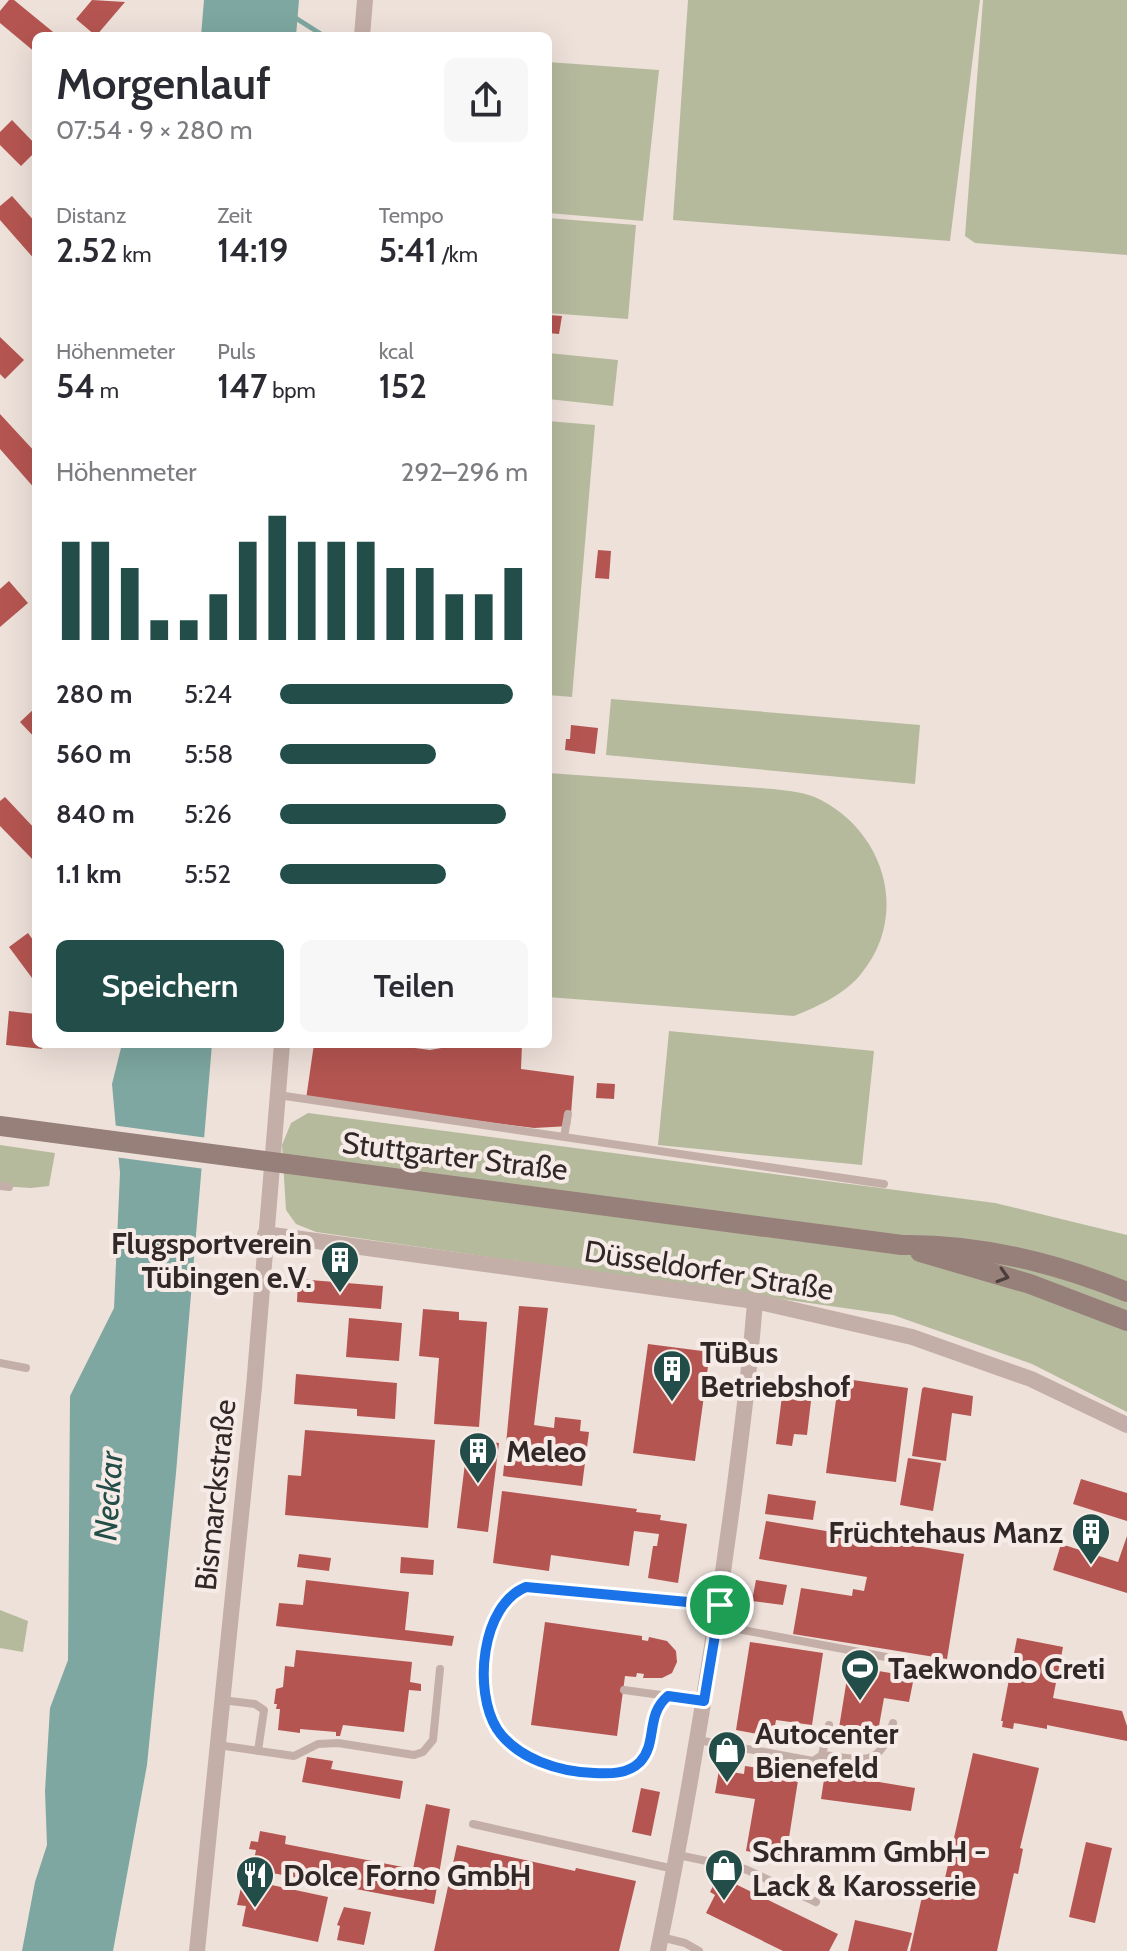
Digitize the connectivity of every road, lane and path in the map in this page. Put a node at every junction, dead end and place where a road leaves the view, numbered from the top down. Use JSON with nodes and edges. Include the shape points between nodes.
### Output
{"nodes":[{"id":1,"x":365,"y":0,"type":"edge"},
{"id":2,"x":362,"y":32,"type":"edge"},
{"id":3,"x":282,"y":1048,"type":"edge"},
{"id":4,"x":277,"y":1095,"type":"junction"},
{"id":5,"x":568,"y":1114,"type":"dead end"},
{"id":6,"x":0,"y":1126,"type":"edge"},
{"id":7,"x":564,"y":1137,"type":"junction"},
{"id":8,"x":884,"y":1184,"type":"dead end"},
{"id":9,"x":265,"y":1234,"type":"junction"},
{"id":10,"x":902,"y":1245,"type":"junction"},
{"id":11,"x":1127,"y":1292,"type":"edge"},
{"id":12,"x":755,"y":1301,"type":"junction"},
{"id":13,"x":1127,"y":1321,"type":"edge"},
{"id":14,"x":0,"y":1363,"type":"edge"},
{"id":15,"x":26,"y":1368,"type":"dead end"},
{"id":16,"x":1127,"y":1425,"type":"edge"},
{"id":17,"x":720,"y":1605,"type":"junction"},
{"id":18,"x":716,"y":1625,"type":"junction"},
{"id":19,"x":886,"y":1657,"type":"dead end"},
{"id":20,"x":440,"y":1669,"type":"dead end"},
{"id":21,"x":624,"y":1690,"type":"dead end"},
{"id":22,"x":668,"y":1696,"type":"junction"},
{"id":23,"x":222,"y":1700,"type":"junction"},
{"id":24,"x":704,"y":1701,"type":"junction"},
{"id":25,"x":893,"y":1723,"type":"dead end"},
{"id":26,"x":829,"y":1725,"type":"dead end"},
{"id":27,"x":698,"y":1740,"type":"junction"},
{"id":28,"x":218,"y":1744,"type":"junction"},
{"id":29,"x":258,"y":1751,"type":"junction"},
{"id":30,"x":822,"y":1755,"type":"junction"},
{"id":31,"x":473,"y":1824,"type":"dead end"},
{"id":32,"x":676,"y":1862,"type":"junction"},
{"id":33,"x":816,"y":1902,"type":"dead end"},
{"id":34,"x":659,"y":1944,"type":"edge"},
{"id":35,"x":197,"y":1951,"type":"edge"},
{"id":36,"x":699,"y":1951,"type":"edge"}],
"edges":[{"from":1,"to":2,"type":"street"},
{"from":3,"to":4,"type":"street","name":"Bismarckstraße"},
{"from":4,"to":7,"type":"lane"},
{"from":4,"to":9,"type":"street","name":"Bismarckstraße"},
{"from":5,"to":7,"type":"lane"},
{"from":6,"to":10,"type":"main road","name":"Stuttgarter Straße"},
{"from":7,"to":8,"type":"lane"},
{"from":9,"to":12,"type":"street","name":"Düsseldorfer Straße"},
{"from":9,"to":23,"type":"street","name":"Bismarckstraße"},
{"from":10,"to":11,"type":"main road","name":"Stuttgarter Straße","via":[[934,1244],[1031,1261]]},
{"from":10,"to":13,"type":"main road","name":"Stuttgarter Straße","one_way":true,"via":[[1030,1284]]},
{"from":12,"to":16,"type":"street","name":"Düsseldorfer Straße","via":[[912,1337],[1031,1379]]},
{"from":12,"to":17,"type":"street"},
{"from":14,"to":15,"type":"lane"},
{"from":17,"to":18,"type":"street"},
{"from":17,"to":22,"type":"lane","via":[[526,1587],[508,1599],[490,1629],[483,1673],[497,1729],[519,1751],[550,1766],[617,1774],[640,1762],[658,1704]]},
{"from":18,"to":19,"type":"lane"},
{"from":18,"to":24,"type":"street"},
{"from":20,"to":29,"type":"lane","via":[[433,1740],[423,1752],[338,1743],[318,1744],[294,1756]]},
{"from":21,"to":22,"type":"lane"},
{"from":22,"to":24,"type":"lane"},
{"from":23,"to":28,"type":"street","name":"Bismarckstraße"},
{"from":23,"to":29,"type":"lane","via":[[264,1710]]},
{"from":24,"to":27,"type":"street"},
{"from":25,"to":30,"type":"lane","via":[[878,1755]]},
{"from":26,"to":30,"type":"lane"},
{"from":27,"to":30,"type":"lane","via":[[802,1761]]},
{"from":27,"to":32,"type":"street"},
{"from":28,"to":29,"type":"lane"},
{"from":28,"to":35,"type":"street","name":"Bismarckstraße"},
{"from":31,"to":32,"type":"lane"},
{"from":32,"to":33,"type":"lane","via":[[745,1869]]},
{"from":32,"to":34,"type":"street"},
{"from":34,"to":36,"type":"lane","via":[[685,1943]]}]}
